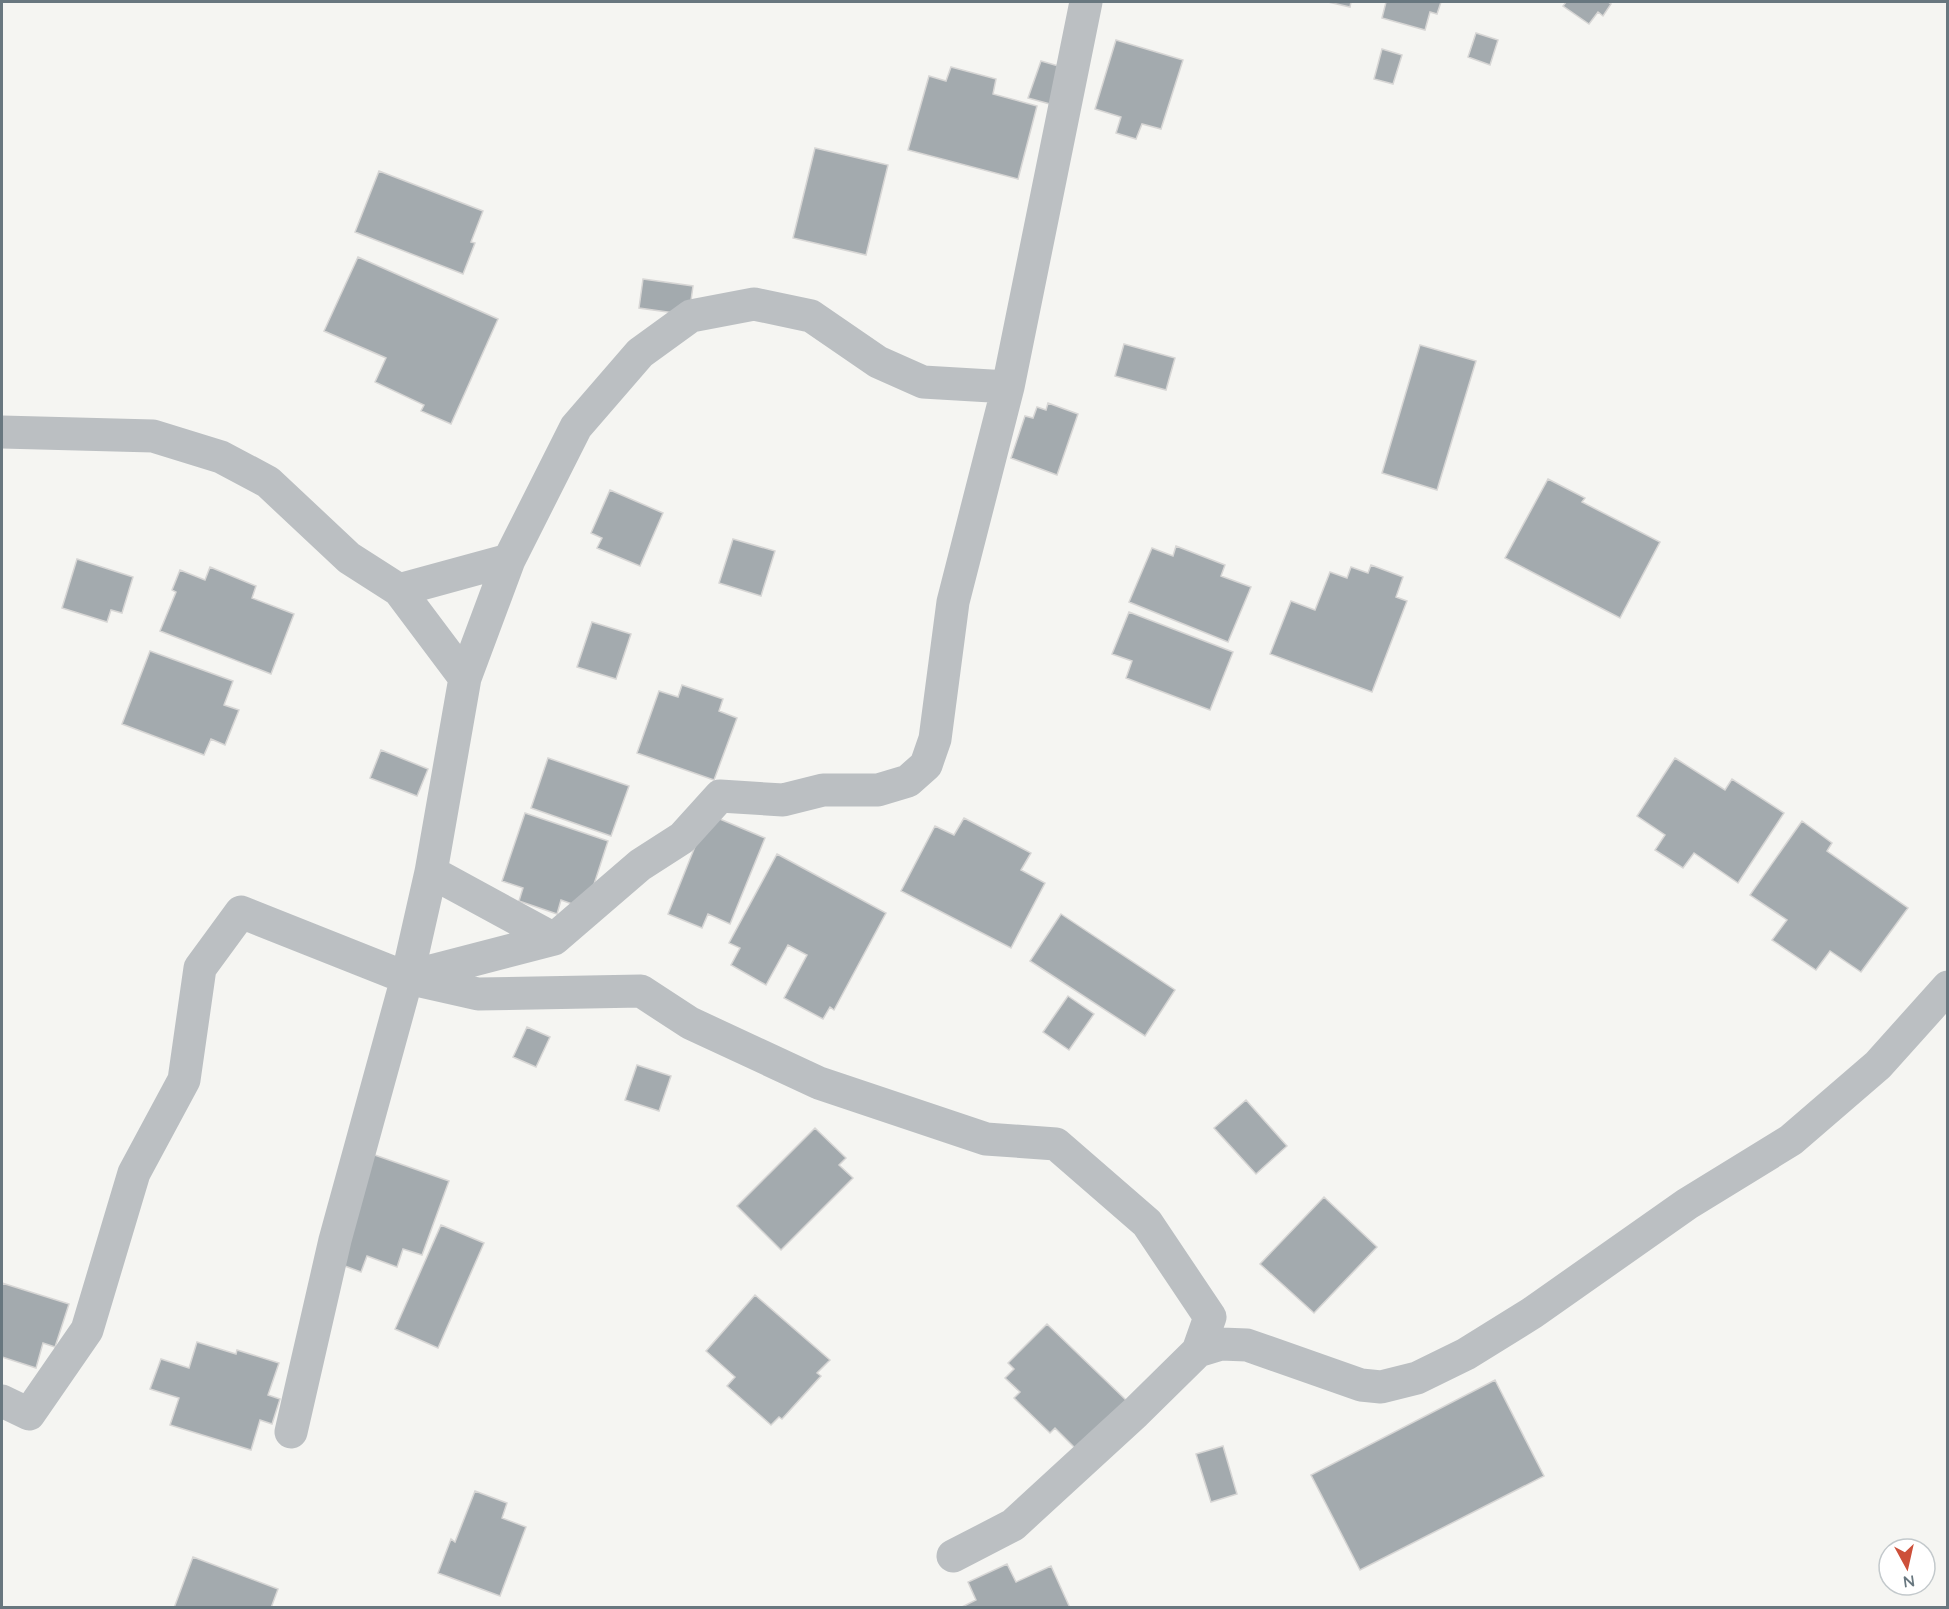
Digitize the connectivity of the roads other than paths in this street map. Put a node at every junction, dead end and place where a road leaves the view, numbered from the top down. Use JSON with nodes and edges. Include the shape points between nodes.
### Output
{"nodes":[{"id":1,"x":1086,"y":2,"type":"edge"},
{"id":2,"x":1008,"y":387,"type":"junction"},
{"id":3,"x":2,"y":432,"type":"edge"},
{"id":4,"x":510,"y":560,"type":"junction"},
{"id":5,"x":399,"y":590,"type":"junction"},
{"id":6,"x":465,"y":678,"type":"junction"},
{"id":7,"x":431,"y":872,"type":"junction"},
{"id":8,"x":554,"y":939,"type":"junction"},
{"id":9,"x":407,"y":978,"type":"junction"},
{"id":10,"x":1947,"y":987,"type":"edge"},
{"id":11,"x":1198,"y":1351,"type":"junction"},
{"id":12,"x":2,"y":1401,"type":"edge"},
{"id":13,"x":291,"y":1432,"type":"dead end"},
{"id":14,"x":953,"y":1556,"type":"dead end"}],
"edges":[{"from":1,"to":2,"type":"street"},
{"from":2,"to":4,"type":"street","via":[[923,382],[878,363],[811,316],[754,304],[691,316],[640,353],[576,427]]},
{"from":2,"to":8,"type":"street","via":[[953,602],[935,739],[926,765],[908,781],[878,790],[823,790],[783,800],[720,796],[682,838],[640,865]]},
{"from":3,"to":5,"type":"street","via":[[153,436],[221,457],[268,482],[349,558]]},
{"from":4,"to":5,"type":"street"},
{"from":4,"to":6,"type":"street"},
{"from":5,"to":6,"type":"street"},
{"from":6,"to":7,"type":"street"},
{"from":7,"to":8,"type":"street"},
{"from":7,"to":9,"type":"street"},
{"from":8,"to":9,"type":"street"},
{"from":9,"to":11,"type":"street","via":[[478,994],[641,991],[690,1023],[819,1083],[986,1139],[1056,1144],[1147,1223],[1210,1317]]},
{"from":9,"to":12,"type":"street","via":[[241,912],[200,968],[184,1080],[134,1173],[87,1330],[29,1414]]},
{"from":9,"to":13,"type":"street","via":[[335,1240]]},
{"from":10,"to":11,"type":"street","via":[[1878,1065],[1791,1140],[1687,1204],[1532,1313],[1466,1354],[1417,1378],[1381,1387],[1361,1385],[1247,1345],[1221,1344]]},
{"from":11,"to":14,"type":"street","via":[[1013,1525]]}]}
